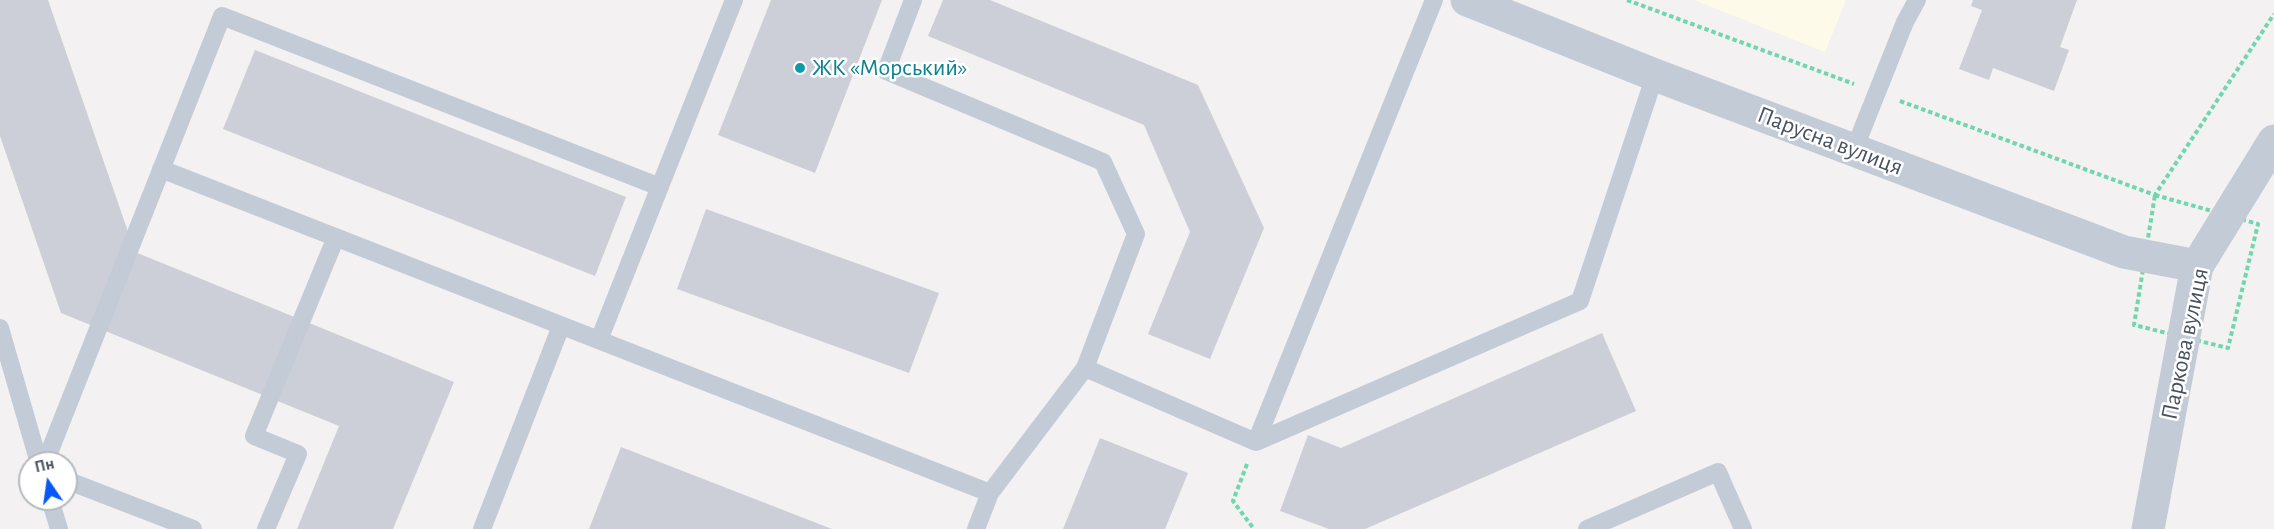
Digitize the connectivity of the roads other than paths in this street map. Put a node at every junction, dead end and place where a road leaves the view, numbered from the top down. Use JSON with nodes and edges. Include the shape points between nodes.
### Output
{"nodes":[{"id":1,"x":734,"y":0,"type":"edge"},
{"id":2,"x":914,"y":0,"type":"edge"},
{"id":3,"x":1434,"y":0,"type":"edge"},
{"id":4,"x":1467,"y":0,"type":"edge"},
{"id":5,"x":1917,"y":0,"type":"edge"},
{"id":6,"x":1655,"y":75,"type":"junction"},
{"id":7,"x":2274,"y":141,"type":"edge"},
{"id":8,"x":1854,"y":150,"type":"junction"},
{"id":9,"x":161,"y":170,"type":"junction"},
{"id":10,"x":660,"y":187,"type":"junction"},
{"id":11,"x":336,"y":237,"type":"junction"},
{"id":12,"x":2198,"y":266,"type":"junction"},
{"id":13,"x":561,"y":326,"type":"junction"},
{"id":14,"x":0,"y":328,"type":"edge"},
{"id":15,"x":599,"y":340,"type":"junction"},
{"id":16,"x":1085,"y":368,"type":"junction"},
{"id":17,"x":1256,"y":442,"type":"junction"},
{"id":18,"x":36,"y":451,"type":"edge"},
{"id":19,"x":50,"y":451,"type":"edge"},
{"id":20,"x":78,"y":485,"type":"edge"},
{"id":21,"x":990,"y":493,"type":"junction"},
{"id":22,"x":54,"y":511,"type":"edge"},
{"id":23,"x":59,"y":529,"type":"edge"},
{"id":24,"x":193,"y":529,"type":"edge"},
{"id":25,"x":266,"y":529,"type":"edge"},
{"id":26,"x":482,"y":529,"type":"edge"},
{"id":27,"x":976,"y":529,"type":"edge"},
{"id":28,"x":1587,"y":529,"type":"edge"},
{"id":29,"x":1743,"y":529,"type":"edge"},
{"id":30,"x":2148,"y":529,"type":"edge"}],
"edges":[{"from":1,"to":10,"type":"lane"},
{"from":2,"to":16,"type":"lane","via":[[886,71],[1103,162],[1136,234]]},
{"from":3,"to":17,"type":"lane"},
{"from":4,"to":6,"type":"street","name":"Парусна вулиця"},
{"from":5,"to":8,"type":"lane"},
{"from":6,"to":8,"type":"street","name":"Парусна вулиця"},
{"from":6,"to":17,"type":"lane","via":[[1580,302]]},
{"from":7,"to":12,"type":"street","name":"Паркова вулиця"},
{"from":8,"to":12,"type":"street","name":"Парусна вулиця","via":[[2124,252]]},
{"from":9,"to":10,"type":"lane","via":[[222,16]]},
{"from":9,"to":11,"type":"lane"},
{"from":9,"to":19,"type":"lane"},
{"from":10,"to":15,"type":"lane"},
{"from":11,"to":13,"type":"lane"},
{"from":11,"to":25,"type":"lane","via":[[254,436],[298,453]]},
{"from":12,"to":30,"type":"street","name":"Паркова вулиця"},
{"from":13,"to":15,"type":"lane"},
{"from":13,"to":26,"type":"lane"},
{"from":14,"to":18,"type":"lane"},
{"from":15,"to":21,"type":"lane"},
{"from":16,"to":17,"type":"lane"},
{"from":16,"to":21,"type":"lane"},
{"from":20,"to":24,"type":"lane"},
{"from":21,"to":27,"type":"lane"},
{"from":22,"to":23,"type":"lane"},
{"from":28,"to":29,"type":"lane","via":[[1718,472]]}]}
